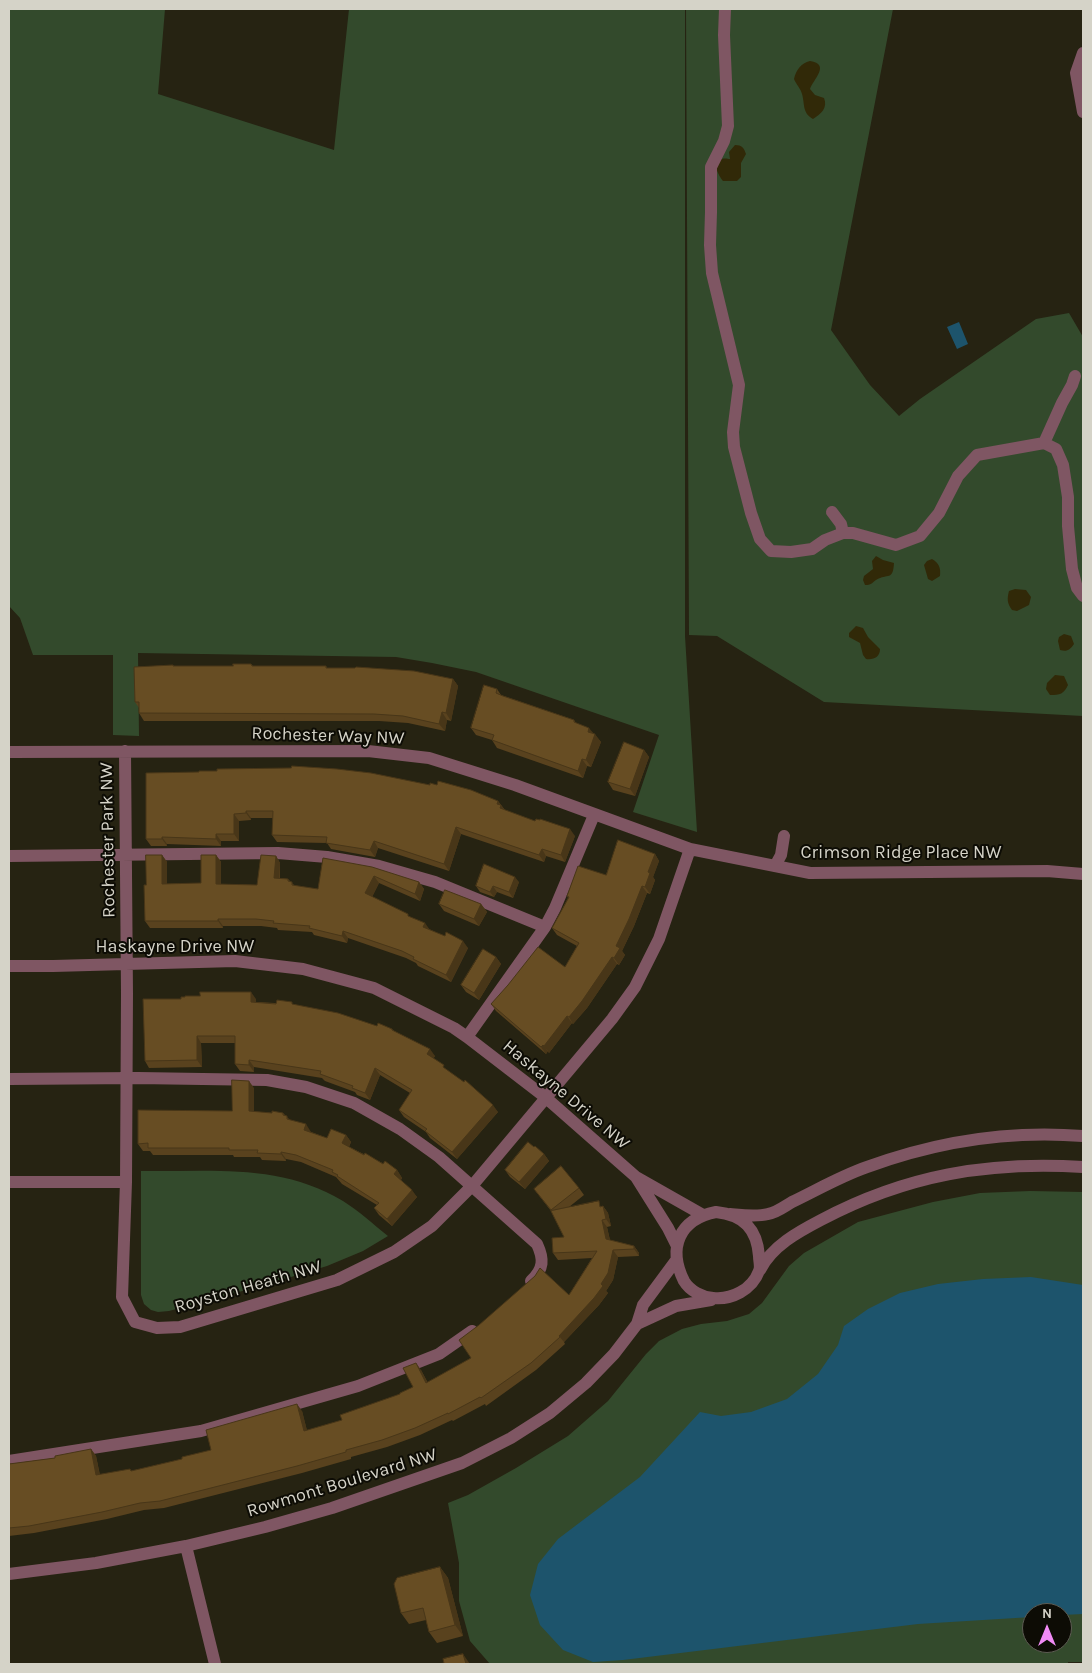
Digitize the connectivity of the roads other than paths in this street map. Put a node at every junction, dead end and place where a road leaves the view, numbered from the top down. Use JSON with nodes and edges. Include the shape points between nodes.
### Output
{"nodes":[{"id":1,"x":725,"y":9,"type":"edge"},
{"id":2,"x":1083,"y":53,"type":"edge"},
{"id":3,"x":1083,"y":112,"type":"edge"},
{"id":4,"x":1075,"y":376,"type":"dead end"},
{"id":5,"x":1044,"y":443,"type":"junction"},
{"id":6,"x":832,"y":512,"type":"dead end"},
{"id":7,"x":843,"y":532,"type":"junction"},
{"id":8,"x":1083,"y":596,"type":"edge"},
{"id":9,"x":125,"y":751,"type":"junction"},
{"id":10,"x":9,"y":752,"type":"edge"},
{"id":11,"x":594,"y":815,"type":"junction"},
{"id":12,"x":784,"y":836,"type":"dead end"},
{"id":13,"x":690,"y":849,"type":"junction"},
{"id":14,"x":126,"y":855,"type":"junction"},
{"id":15,"x":9,"y":856,"type":"edge"},
{"id":16,"x":775,"y":866,"type":"junction"},
{"id":17,"x":1083,"y":874,"type":"edge"},
{"id":18,"x":545,"y":926,"type":"junction"},
{"id":19,"x":126,"y":964,"type":"junction"},
{"id":20,"x":9,"y":966,"type":"edge"},
{"id":21,"x":467,"y":1036,"type":"junction"},
{"id":22,"x":126,"y":1078,"type":"junction"},
{"id":23,"x":9,"y":1079,"type":"edge"},
{"id":24,"x":545,"y":1097,"type":"junction"},
{"id":25,"x":1083,"y":1136,"type":"edge"},
{"id":26,"x":1083,"y":1167,"type":"edge"},
{"id":27,"x":636,"y":1177,"type":"junction"},
{"id":28,"x":9,"y":1182,"type":"edge"},
{"id":29,"x":126,"y":1182,"type":"junction"},
{"id":30,"x":472,"y":1186,"type":"junction"},
{"id":31,"x":730,"y":1214,"type":"junction"},
{"id":32,"x":703,"y":1215,"type":"junction"},
{"id":33,"x":677,"y":1246,"type":"junction"},
{"id":34,"x":677,"y":1259,"type":"junction"},
{"id":35,"x":760,"y":1270,"type":"junction"},
{"id":36,"x":521,"y":1290,"type":"edge"},
{"id":37,"x":720,"y":1299,"type":"junction"},
{"id":38,"x":638,"y":1324,"type":"junction"},
{"id":39,"x":479,"y":1326,"type":"edge"},
{"id":40,"x":9,"y":1461,"type":"edge"},
{"id":41,"x":186,"y":1546,"type":"junction"},
{"id":42,"x":9,"y":1574,"type":"edge"},
{"id":43,"x":215,"y":1664,"type":"edge"}],
"edges":[{"from":1,"to":7,"type":"street","via":[[728,126],[711,167],[710,245],[712,273],[739,384],[734,447],[751,514],[760,539],[771,551],[812,549]]},
{"from":2,"to":3,"type":"street","via":[[1076,72]]},
{"from":4,"to":5,"type":"street"},
{"from":5,"to":7,"type":"street","via":[[977,455],[958,476],[939,513],[920,536],[896,545]]},
{"from":5,"to":8,"type":"street","via":[[1056,449],[1063,465],[1072,569],[1077,588]]},
{"from":6,"to":7,"type":"street"},
{"from":9,"to":10,"type":"street","name":"Rochester Way NW"},
{"from":9,"to":11,"type":"street","name":"Rochester Way NW","via":[[368,751],[429,758],[515,785]]},
{"from":9,"to":14,"type":"street","name":"Rochester Park NW"},
{"from":11,"to":13,"type":"street","name":"Rochester Way NW"},
{"from":11,"to":18,"type":"street"},
{"from":12,"to":16,"type":"street","via":[[781,855]]},
{"from":13,"to":16,"type":"street","name":"Crimson Ridge Place NW"},
{"from":13,"to":24,"type":"street","name":"Royston Heath NW","via":[[659,940],[635,987]]},
{"from":14,"to":15,"type":"street"},
{"from":14,"to":18,"type":"street","via":[[278,853],[327,857],[379,866],[435,882]]},
{"from":14,"to":19,"type":"street","name":"Rochester Park NW"},
{"from":16,"to":17,"type":"street","name":"Crimson Ridge Place NW","via":[[810,873],[1047,871]]},
{"from":18,"to":21,"type":"street"},
{"from":19,"to":20,"type":"street","name":"Haskayne Drive NW"},
{"from":19,"to":21,"type":"street","name":"Haskayne Drive NW","via":[[235,960],[303,969],[374,988]]},
{"from":19,"to":22,"type":"street","name":"Rochester Park NW"},
{"from":21,"to":24,"type":"street","name":"Haskayne Drive NW"},
{"from":22,"to":23,"type":"street"},
{"from":22,"to":29,"type":"street","name":"Royston Heath NW"},
{"from":22,"to":30,"type":"street","via":[[267,1080],[306,1088],[354,1103],[400,1128]]},
{"from":24,"to":27,"type":"street","name":"Haskayne Drive NW"},
{"from":24,"to":30,"type":"street","name":"Royston Heath NW"},
{"from":25,"to":31,"type":"street","via":[[1018,1135],[933,1146],[844,1176],[769,1214]]},
{"from":26,"to":35,"type":"street","via":[[985,1169],[904,1184],[857,1202],[795,1235],[774,1251]]},
{"from":27,"to":32,"type":"street","name":"Haskayne Drive NW"},
{"from":27,"to":33,"type":"street","name":"Haskayne Drive NW"},
{"from":28,"to":29,"type":"street"},
{"from":29,"to":30,"type":"street","name":"Royston Heath NW","via":[[122,1297],[135,1322],[156,1328],[180,1327],[337,1280],[394,1252],[432,1226]]},
{"from":30,"to":36,"type":"street","via":[[537,1244],[542,1255],[541,1267]]},
{"from":31,"to":32,"type":"street","via":[[716,1212]]},
{"from":31,"to":35,"type":"street","via":[[743,1220],[752,1230],[758,1243]]},
{"from":32,"to":33,"type":"street","via":[[686,1227]]},
{"from":33,"to":34,"type":"street"},
{"from":34,"to":37,"type":"street","via":[[684,1281],[690,1287],[704,1297]]},
{"from":34,"to":38,"type":"street","name":"Rowmont Boulevard NW","via":[[643,1305]]},
{"from":35,"to":37,"type":"street","via":[[742,1292]]},
{"from":37,"to":38,"type":"street","name":"Rowmont Boulevard NW","via":[[676,1306]]},
{"from":38,"to":41,"type":"street","name":"Rowmont Boulevard NW","via":[[586,1383],[550,1413],[462,1463],[332,1508]]},
{"from":39,"to":40,"type":"street","via":[[438,1354],[358,1386],[200,1431]]},
{"from":41,"to":42,"type":"street","name":"Rowmont Boulevard NW","via":[[96,1563]]},
{"from":41,"to":43,"type":"street"}]}
